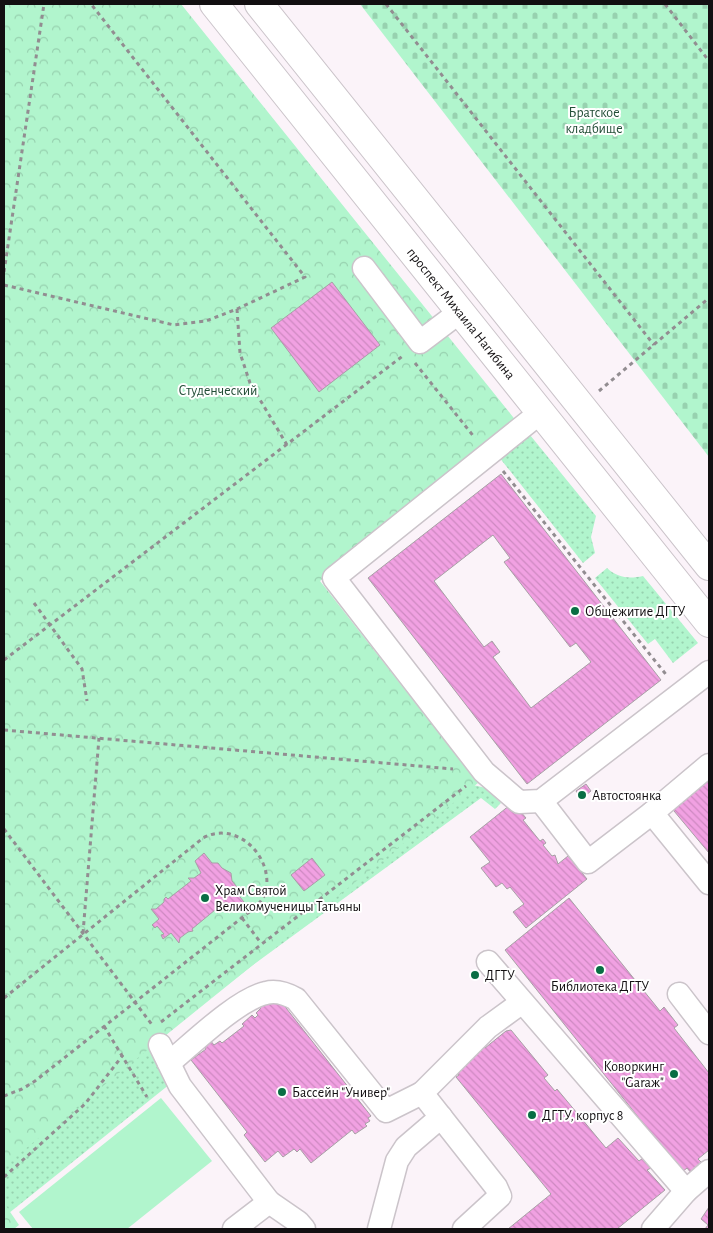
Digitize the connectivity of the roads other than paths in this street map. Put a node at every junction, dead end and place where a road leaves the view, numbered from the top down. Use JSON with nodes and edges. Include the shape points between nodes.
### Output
{"nodes":[{"id":1,"x":214,"y":4,"type":"edge"},
{"id":2,"x":259,"y":4,"type":"edge"},
{"id":3,"x":364,"y":268,"type":"dead end"},
{"id":4,"x":461,"y":311,"type":"junction"},
{"id":5,"x":542,"y":412,"type":"junction"},
{"id":6,"x":709,"y":566,"type":"edge"},
{"id":7,"x":709,"y":623,"type":"edge"},
{"id":8,"x":709,"y":672,"type":"edge"},
{"id":9,"x":709,"y":765,"type":"edge"},
{"id":10,"x":541,"y":802,"type":"junction"},
{"id":11,"x":652,"y":813,"type":"junction"},
{"id":12,"x":709,"y":883,"type":"edge"},
{"id":13,"x":488,"y":962,"type":"dead end"},
{"id":14,"x":679,"y":994,"type":"dead end"},
{"id":15,"x":521,"y":1003,"type":"junction"},
{"id":16,"x":709,"y":1034,"type":"edge"},
{"id":17,"x":422,"y":1092,"type":"junction"},
{"id":18,"x":441,"y":1117,"type":"junction"},
{"id":19,"x":709,"y":1171,"type":"edge"},
{"id":20,"x":686,"y":1191,"type":"junction"},
{"id":21,"x":269,"y":1202,"type":"junction"},
{"id":22,"x":234,"y":1229,"type":"edge"},
{"id":23,"x":304,"y":1229,"type":"edge"},
{"id":24,"x":379,"y":1229,"type":"edge"},
{"id":25,"x":464,"y":1229,"type":"edge"},
{"id":26,"x":653,"y":1229,"type":"edge"}],
"edges":[{"from":1,"to":4,"type":"main road","name":"проспект Михаила Нагибина"},
{"from":2,"to":6,"type":"main road"},
{"from":3,"to":4,"type":"lane","via":[[413,348]]},
{"from":4,"to":5,"type":"main road","name":"проспект Михаила Нагибина"},
{"from":5,"to":7,"type":"main road","name":"проспект Михаила Нагибина"},
{"from":5,"to":10,"type":"lane","via":[[334,578],[484,772],[519,802]]},
{"from":8,"to":10,"type":"lane"},
{"from":9,"to":11,"type":"lane"},
{"from":10,"to":11,"type":"lane","via":[[588,862]]},
{"from":11,"to":12,"type":"lane"},
{"from":13,"to":15,"type":"lane"},
{"from":14,"to":16,"type":"lane"},
{"from":15,"to":17,"type":"lane","via":[[488,1027]]},
{"from":15,"to":20,"type":"lane"},
{"from":17,"to":18,"type":"lane"},
{"from":17,"to":21,"type":"lane","via":[[386,1111],[296,999],[285,993],[268,992],[249,999],[164,1054],[180,1086]]},
{"from":18,"to":24,"type":"lane","via":[[406,1147],[397,1161]]},
{"from":18,"to":25,"type":"lane","via":[[500,1196]]},
{"from":19,"to":20,"type":"lane"},
{"from":20,"to":26,"type":"lane"},
{"from":21,"to":22,"type":"lane"},
{"from":21,"to":23,"type":"lane"}]}
